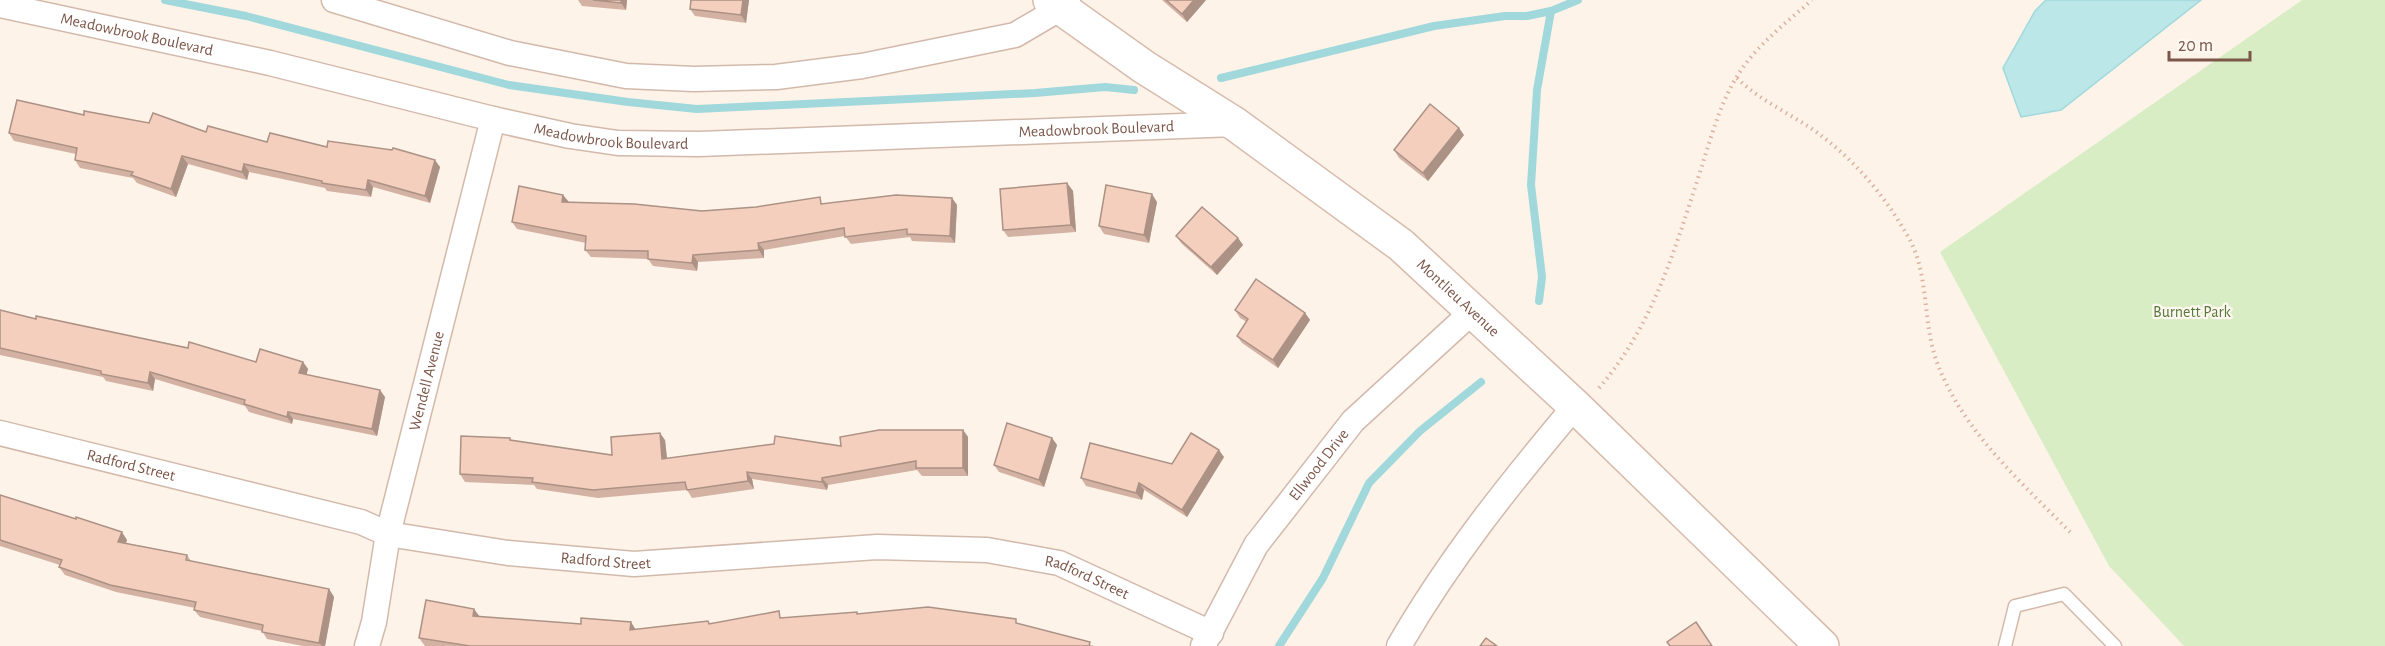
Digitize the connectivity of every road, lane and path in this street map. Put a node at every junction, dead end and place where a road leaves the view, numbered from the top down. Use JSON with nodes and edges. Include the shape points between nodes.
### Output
{"nodes":[{"id":1,"x":334,"y":0,"type":"edge"},
{"id":2,"x":1812,"y":0,"type":"edge"},
{"id":3,"x":1059,"y":3,"type":"edge"},
{"id":4,"x":0,"y":5,"type":"edge"},
{"id":5,"x":1737,"y":78,"type":"junction"},
{"id":6,"x":493,"y":119,"type":"junction"},
{"id":7,"x":1235,"y":124,"type":"junction"},
{"id":8,"x":1472,"y":312,"type":"junction"},
{"id":9,"x":1575,"y":406,"type":"junction"},
{"id":10,"x":0,"y":433,"type":"edge"},
{"id":11,"x":2070,"y":532,"type":"dead end"},
{"id":12,"x":388,"y":534,"type":"junction"},
{"id":13,"x":1207,"y":639,"type":"edge"},
{"id":14,"x":367,"y":646,"type":"edge"},
{"id":15,"x":1399,"y":646,"type":"edge"},
{"id":16,"x":1822,"y":646,"type":"edge"},
{"id":17,"x":2005,"y":646,"type":"edge"},
{"id":18,"x":2115,"y":646,"type":"edge"}],
"edges":[{"from":1,"to":3,"type":"street","via":[[510,53],[626,76],[694,79],[776,77],[862,66],[1016,35]]},
{"from":2,"to":5,"type":"path","via":[[1760,46]]},
{"from":3,"to":7,"type":"street","name":"Montlieu Avenue","via":[[1144,66]]},
{"from":4,"to":6,"type":"street","name":"Meadowbrook Boulevard","via":[[270,63]]},
{"from":5,"to":9,"type":"path","via":[[1719,112],[1652,310],[1610,376],[1593,395]]},
{"from":5,"to":11,"type":"path","via":[[1848,156],[1882,196],[1908,235],[1921,267],[1927,327],[1938,364],[1956,402],[1990,449]]},
{"from":6,"to":7,"type":"street","name":"Meadowbrook Boulevard","via":[[618,143],[699,144]]},
{"from":6,"to":12,"type":"street","name":"Wendell Avenue"},
{"from":7,"to":8,"type":"street","name":"Montlieu Avenue","via":[[1401,245]]},
{"from":8,"to":9,"type":"street","name":"Montlieu Avenue"},
{"from":8,"to":13,"type":"street","name":"Ellwood Drive","via":[[1353,421],[1256,545]]},
{"from":9,"to":15,"type":"street","via":[[1505,489],[1450,563]]},
{"from":9,"to":16,"type":"street","name":"Montlieu Avenue"},
{"from":10,"to":12,"type":"street","name":"Radford Street","via":[[361,522]]},
{"from":12,"to":13,"type":"street","name":"Radford Street","via":[[508,553],[634,564],[877,547],[987,550],[1059,564]]},
{"from":12,"to":14,"type":"street","name":"Wendell Avenue"},
{"from":17,"to":18,"type":"lane","via":[[2015,606],[2064,594]]}]}
